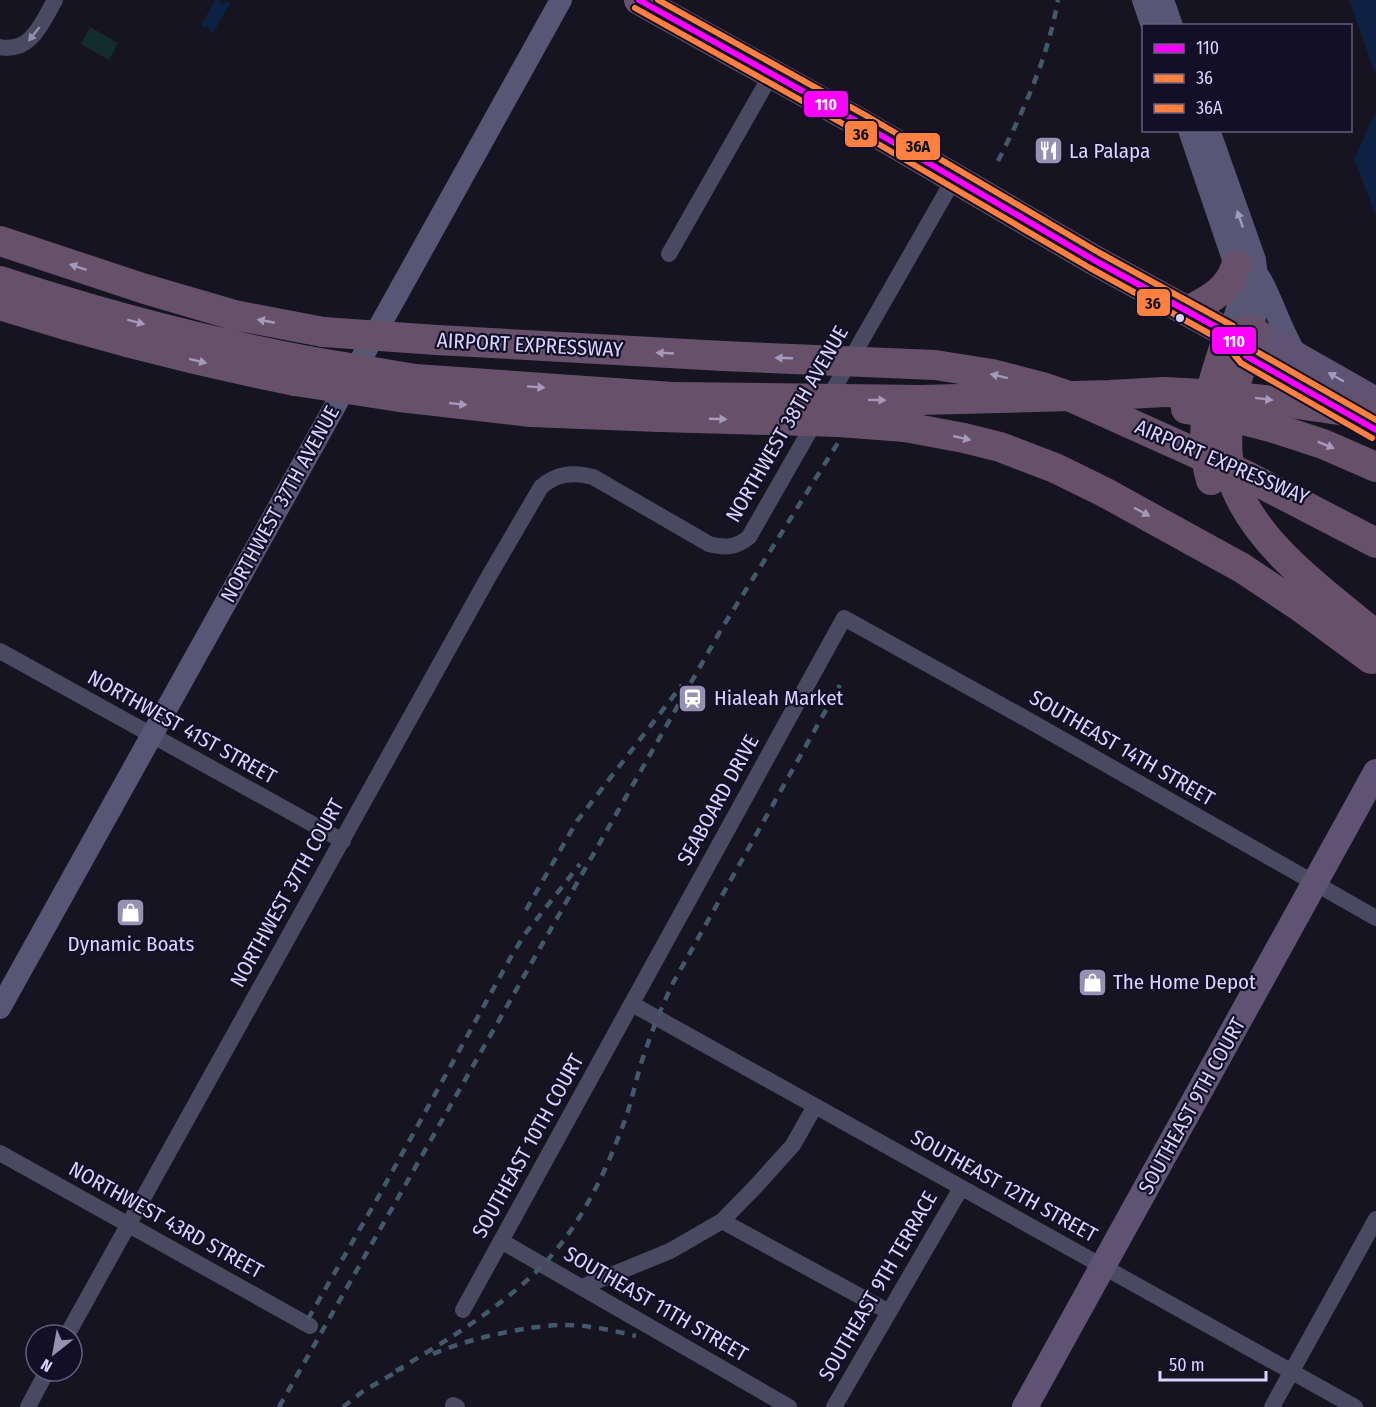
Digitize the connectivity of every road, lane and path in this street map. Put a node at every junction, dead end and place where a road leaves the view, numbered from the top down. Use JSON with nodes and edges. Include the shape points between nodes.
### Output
{"nodes":[{"id":1,"x":55,"y":0,"type":"edge"},
{"id":2,"x":561,"y":0,"type":"edge"},
{"id":3,"x":639,"y":0,"type":"edge"},
{"id":4,"x":1143,"y":0,"type":"edge"},
{"id":5,"x":1163,"y":0,"type":"edge"},
{"id":6,"x":1151,"y":24,"type":"edge"},
{"id":7,"x":1171,"y":24,"type":"edge"},
{"id":8,"x":0,"y":47,"type":"edge"},
{"id":9,"x":772,"y":73,"type":"junction"},
{"id":10,"x":1199,"y":132,"type":"edge"},
{"id":11,"x":955,"y":177,"type":"junction"},
{"id":12,"x":0,"y":241,"type":"edge"},
{"id":13,"x":669,"y":254,"type":"dead end"},
{"id":14,"x":1247,"y":270,"type":"junction"},
{"id":15,"x":0,"y":281,"type":"edge"},
{"id":16,"x":0,"y":305,"type":"edge"},
{"id":17,"x":1188,"y":311,"type":"junction"},
{"id":18,"x":1243,"y":340,"type":"junction"},
{"id":19,"x":1296,"y":354,"type":"junction"},
{"id":20,"x":301,"y":371,"type":"junction"},
{"id":21,"x":1163,"y":399,"type":"junction"},
{"id":22,"x":1376,"y":399,"type":"edge"},
{"id":23,"x":665,"y":407,"type":"junction"},
{"id":24,"x":1376,"y":416,"type":"edge"},
{"id":25,"x":1376,"y":430,"type":"edge"},
{"id":26,"x":1376,"y":467,"type":"edge"},
{"id":27,"x":554,"y":478,"type":"joint"},
{"id":28,"x":1359,"y":522,"type":"edge"},
{"id":29,"x":1376,"y":543,"type":"edge"},
{"id":30,"x":844,"y":618,"type":"joint"},
{"id":31,"x":0,"y":651,"type":"edge"},
{"id":32,"x":1374,"y":652,"type":"edge"},
{"id":33,"x":151,"y":735,"type":"junction"},
{"id":34,"x":1376,"y":772,"type":"edge"},
{"id":35,"x":343,"y":841,"type":"junction"},
{"id":36,"x":1314,"y":884,"type":"junction"},
{"id":37,"x":1376,"y":918,"type":"edge"},
{"id":38,"x":632,"y":1004,"type":"junction"},
{"id":39,"x":0,"y":1008,"type":"edge"},
{"id":40,"x":814,"y":1106,"type":"junction"},
{"id":41,"x":0,"y":1153,"type":"edge"},
{"id":42,"x":961,"y":1188,"type":"junction"},
{"id":43,"x":1376,"y":1219,"type":"edge"},
{"id":44,"x":722,"y":1221,"type":"junction"},
{"id":45,"x":127,"y":1225,"type":"junction"},
{"id":46,"x":501,"y":1241,"type":"junction"},
{"id":47,"x":1103,"y":1267,"type":"junction"},
{"id":48,"x":582,"y":1287,"type":"junction"},
{"id":49,"x":463,"y":1310,"type":"dead end"},
{"id":50,"x":889,"y":1312,"type":"junction"},
{"id":51,"x":74,"y":1323,"type":"edge"},
{"id":52,"x":310,"y":1326,"type":"dead end"},
{"id":53,"x":1292,"y":1372,"type":"junction"},
{"id":54,"x":41,"y":1383,"type":"edge"},
{"id":55,"x":28,"y":1407,"type":"edge"},
{"id":56,"x":789,"y":1407,"type":"edge"},
{"id":57,"x":834,"y":1407,"type":"edge"},
{"id":58,"x":1025,"y":1407,"type":"edge"},
{"id":59,"x":1272,"y":1407,"type":"edge"},
{"id":60,"x":1355,"y":1407,"type":"edge"}],
"edges":[{"from":1,"to":8,"type":"street","one_way":true,"via":[[31,39],[18,47]]},
{"from":2,"to":33,"type":"street","name":"NORTHWEST 37TH AVENUE"},
{"from":3,"to":9,"type":"highway"},
{"from":4,"to":6,"type":"street"},
{"from":5,"to":7,"type":"street"},
{"from":9,"to":11,"type":"highway"},
{"from":9,"to":13,"type":"street"},
{"from":10,"to":14,"type":"street"},
{"from":11,"to":17,"type":"highway"},
{"from":11,"to":27,"type":"street","name":"NORTHWEST 38TH AVENUE","via":[[755,528],[742,543],[721,548],[709,544],[593,477],[571,473]]},
{"from":28,"to":12,"type":"highway","name":"AIRPORT EXPRESSWAY","one_way":true,"bridge":true,"via":[[1069,396],[992,374],[935,365],[323,332],[234,315]]},
{"from":14,"to":17,"type":"highway","via":[[1233,275],[1226,286]]},
{"from":14,"to":18,"type":"street","via":[[1240,296]]},
{"from":14,"to":19,"type":"street","via":[[1270,297]]},
{"from":15,"to":20,"type":"highway","name":"AIRPORT EXPRESSWAY","one_way":true,"via":[[137,323],[223,344]]},
{"from":16,"to":20,"type":"highway","one_way":true,"via":[[209,364]]},
{"from":17,"to":18,"type":"highway"},
{"from":18,"to":19,"type":"main road"},
{"from":18,"to":25,"type":"main road"},
{"from":18,"to":32,"type":"highway","via":[[1212,382],[1205,419],[1206,460],[1219,499],[1258,551]]},
{"from":22,"to":19,"type":"main road","one_way":true},
{"from":20,"to":23,"type":"highway","name":"AIRPORT EXPRESSWAY","one_way":true,"bridge":true,"via":[[407,388]]},
{"from":23,"to":21,"type":"highway","name":"AIRPORT EXPRESSWAY","one_way":true,"bridge":true,"via":[[1110,395]]},
{"from":21,"to":24,"type":"highway","name":"AIRPORT EXPRESSWAY","one_way":true,"bridge":true,"via":[[1216,394]]},
{"from":21,"to":26,"type":"highway","one_way":true,"bridge":true,"via":[[1274,428]]},
{"from":23,"to":32,"type":"highway","one_way":true,"bridge":true,"via":[[905,427],[1000,447],[1104,492],[1242,568]]},
{"from":27,"to":35,"type":"street","name":"NORTHWEST 37TH COURT","via":[[530,502]]},
{"from":28,"to":29,"type":"highway","name":"AIRPORT EXPRESSWAY"},
{"from":30,"to":36,"type":"street","name":"SOUTHEAST 14TH STREET"},
{"from":30,"to":38,"type":"street","name":"SEABOARD DRIVE"},
{"from":31,"to":33,"type":"street","name":"NORTHWEST 41ST STREET"},
{"from":33,"to":35,"type":"street","name":"NORTHWEST 41ST STREET"},
{"from":33,"to":39,"type":"street","name":"NORTHWEST 37TH AVENUE"},
{"from":34,"to":36,"type":"main road","name":"SOUTHEAST 9TH COURT"},
{"from":35,"to":45,"type":"street","name":"NORTHWEST 37TH COURT"},
{"from":36,"to":37,"type":"street","name":"SOUTHEAST 14TH STREET"},
{"from":36,"to":47,"type":"main road","name":"SOUTHEAST 9TH COURT"},
{"from":38,"to":40,"type":"street","name":"SOUTHEAST 12TH STREET"},
{"from":38,"to":46,"type":"street","name":"SOUTHEAST 10TH COURT"},
{"from":40,"to":42,"type":"street","name":"SOUTHEAST 12TH STREET"},
{"from":40,"to":44,"type":"street","via":[[793,1145]]},
{"from":41,"to":45,"type":"street","name":"NORTHWEST 43RD STREET"},
{"from":42,"to":47,"type":"street","name":"SOUTHEAST 12TH STREET"},
{"from":42,"to":50,"type":"street","name":"SOUTHEAST 9TH TERRACE"},
{"from":43,"to":53,"type":"street"},
{"from":44,"to":48,"type":"street","via":[[670,1251]]},
{"from":44,"to":50,"type":"street"},
{"from":45,"to":51,"type":"street","name":"NORTHWEST 37TH COURT"},
{"from":45,"to":52,"type":"street","name":"NORTHWEST 43RD STREET"},
{"from":46,"to":48,"type":"street","name":"SOUTHEAST 11TH STREET"},
{"from":46,"to":49,"type":"street","name":"SOUTHEAST 10TH COURT"},
{"from":47,"to":53,"type":"street","name":"SOUTHEAST 12TH STREET"},
{"from":47,"to":58,"type":"main road","name":"SOUTHEAST 9TH COURT"},
{"from":48,"to":56,"type":"street","name":"SOUTHEAST 11TH STREET"},
{"from":50,"to":57,"type":"street","name":"SOUTHEAST 9TH TERRACE"},
{"from":53,"to":59,"type":"street"},
{"from":53,"to":60,"type":"street","name":"SOUTHEAST 12TH STREET"},
{"from":54,"to":55,"type":"street"}]}
